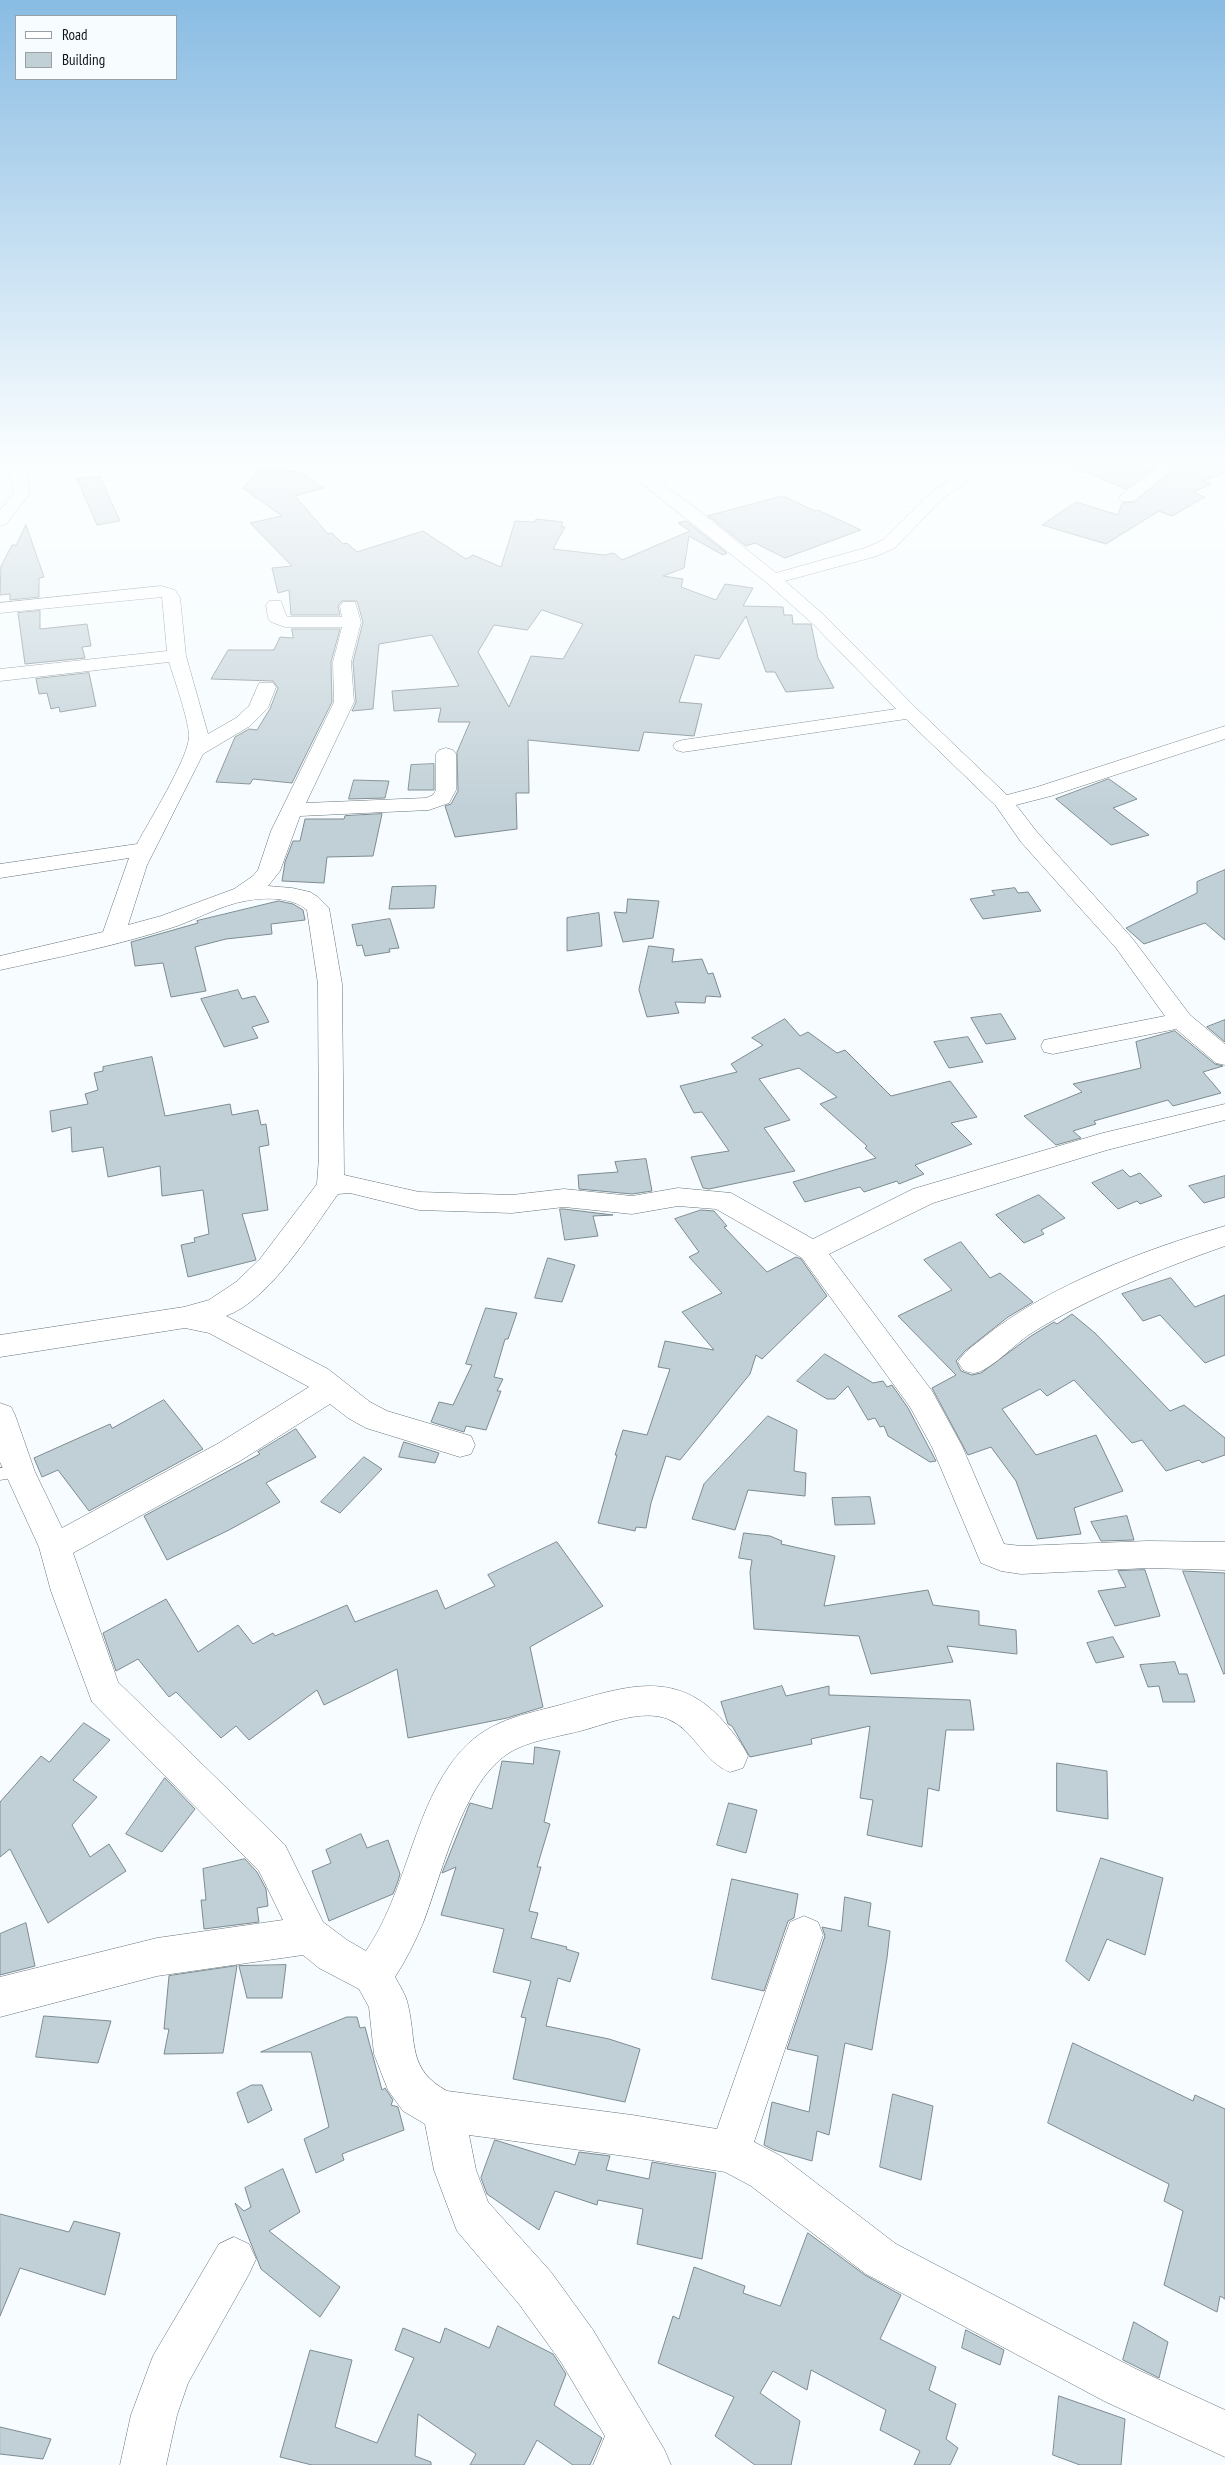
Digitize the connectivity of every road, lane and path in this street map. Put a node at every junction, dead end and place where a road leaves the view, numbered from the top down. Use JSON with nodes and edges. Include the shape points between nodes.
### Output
{"nodes":[{"id":1,"x":775,"y":581,"type":"edge"},
{"id":2,"x":275,"y":604,"type":"dead end"},
{"id":3,"x":0,"y":608,"type":"edge"},
{"id":4,"x":177,"y":656,"type":"junction"},
{"id":5,"x":0,"y":675,"type":"edge"},
{"id":6,"x":266,"y":687,"type":"dead end"},
{"id":7,"x":910,"y":713,"type":"junction"},
{"id":8,"x":1225,"y":732,"type":"edge"},
{"id":9,"x":683,"y":746,"type":"dead end"},
{"id":10,"x":195,"y":750,"type":"junction"},
{"id":11,"x":446,"y":754,"type":"dead end"},
{"id":12,"x":1003,"y":802,"type":"junction"},
{"id":13,"x":292,"y":810,"type":"junction"},
{"id":14,"x":144,"y":849,"type":"junction"},
{"id":15,"x":0,"y":871,"type":"edge"},
{"id":16,"x":242,"y":894,"type":"junction"},
{"id":17,"x":112,"y":936,"type":"junction"},
{"id":18,"x":0,"y":963,"type":"edge"},
{"id":19,"x":1181,"y":1020,"type":"junction"},
{"id":20,"x":1053,"y":1046,"type":"dead end"},
{"id":21,"x":1225,"y":1057,"type":"edge"},
{"id":22,"x":1225,"y":1112,"type":"edge"},
{"id":23,"x":330,"y":1185,"type":"junction"},
{"id":24,"x":1225,"y":1236,"type":"edge"},
{"id":25,"x":812,"y":1251,"type":"junction"},
{"id":26,"x":184,"y":1318,"type":"junction"},
{"id":27,"x":0,"y":1346,"type":"edge"},
{"id":28,"x":973,"y":1362,"type":"dead end"},
{"id":29,"x":330,"y":1388,"type":"junction"},
{"id":30,"x":0,"y":1415,"type":"edge"},
{"id":31,"x":460,"y":1445,"type":"dead end"},
{"id":32,"x":10,"y":1473,"type":"edge"},
{"id":33,"x":55,"y":1547,"type":"junction"},
{"id":34,"x":1225,"y":1556,"type":"edge"},
{"id":35,"x":730,"y":1756,"type":"dead end"},
{"id":36,"x":308,"y":1935,"type":"junction"},
{"id":37,"x":804,"y":1935,"type":"dead end"},
{"id":38,"x":373,"y":1976,"type":"junction"},
{"id":39,"x":0,"y":1997,"type":"edge"},
{"id":40,"x":443,"y":2111,"type":"junction"},
{"id":41,"x":730,"y":2152,"type":"junction"},
{"id":42,"x":234,"y":2259,"type":"dead end"},
{"id":43,"x":1225,"y":2434,"type":"edge"},
{"id":44,"x":631,"y":2455,"type":"edge"},
{"id":45,"x":143,"y":2465,"type":"edge"}],
"edges":[{"from":1,"to":7,"type":"street","via":[[819,620]]},
{"from":2,"to":13,"type":"street","via":[[277,618],[285,622],[351,614],[342,662],[344,702]]},
{"from":3,"to":4,"type":"street","via":[[161,591],[171,598]]},
{"from":4,"to":5,"type":"street"},
{"from":4,"to":10,"type":"street","via":[[199,736]]},
{"from":6,"to":10,"type":"street","via":[[258,708],[243,722]]},
{"from":7,"to":9,"type":"street"},
{"from":7,"to":12,"type":"street"},
{"from":8,"to":12,"type":"street","via":[[1044,792]]},
{"from":10,"to":14,"type":"street"},
{"from":11,"to":13,"type":"street","via":[[446,790],[442,799],[429,804]]},
{"from":12,"to":19,"type":"street","via":[[1029,837],[1124,943]]},
{"from":13,"to":16,"type":"street","via":[[269,871]]},
{"from":14,"to":15,"type":"street"},
{"from":14,"to":17,"type":"street"},
{"from":16,"to":17,"type":"street","via":[[169,921]]},
{"from":16,"to":23,"type":"street","via":[[297,894],[318,908],[330,984]]},
{"from":17,"to":18,"type":"street"},
{"from":19,"to":20,"type":"street"},
{"from":19,"to":21,"type":"street"},
{"from":22,"to":25,"type":"street","via":[[1103,1142],[923,1196]]},
{"from":23,"to":25,"type":"street","via":[[350,1184],[419,1201],[512,1204],[564,1198],[632,1205],[678,1197],[721,1200]]},
{"from":23,"to":26,"type":"street","via":[[270,1266],[246,1289],[219,1308]]},
{"from":24,"to":28,"type":"street","via":[[1095,1286],[1018,1327]]},
{"from":25,"to":34,"type":"street","via":[[921,1399],[947,1446],[992,1553],[1004,1559],[1035,1560],[1139,1554]]},
{"from":26,"to":27,"type":"street"},
{"from":26,"to":29,"type":"street","via":[[216,1324]]},
{"from":29,"to":31,"type":"street","via":[[377,1420]]},
{"from":29,"to":33,"type":"street","via":[[208,1466]]},
{"from":30,"to":32,"type":"street"},
{"from":32,"to":33,"type":"street"},
{"from":33,"to":36,"type":"street","via":[[104,1690],[272,1858]]},
{"from":35,"to":38,"type":"street","via":[[697,1717],[673,1704],[646,1700],[507,1735],[482,1754],[462,1776],[449,1801],[404,1922]]},
{"from":36,"to":38,"type":"street","via":[[333,1954]]},
{"from":36,"to":39,"type":"street","via":[[157,1957]]},
{"from":37,"to":41,"type":"street"},
{"from":38,"to":40,"type":"street","via":[[388,2004],[394,2054],[402,2076],[417,2097]]},
{"from":40,"to":41,"type":"street"},
{"from":40,"to":44,"type":"street","via":[[455,2170],[472,2216],[535,2288],[577,2346]]},
{"from":41,"to":43,"type":"street","via":[[766,2171],[881,2259],[1120,2385]]},
{"from":42,"to":45,"type":"street","via":[[170,2372],[154,2415]]}]}
